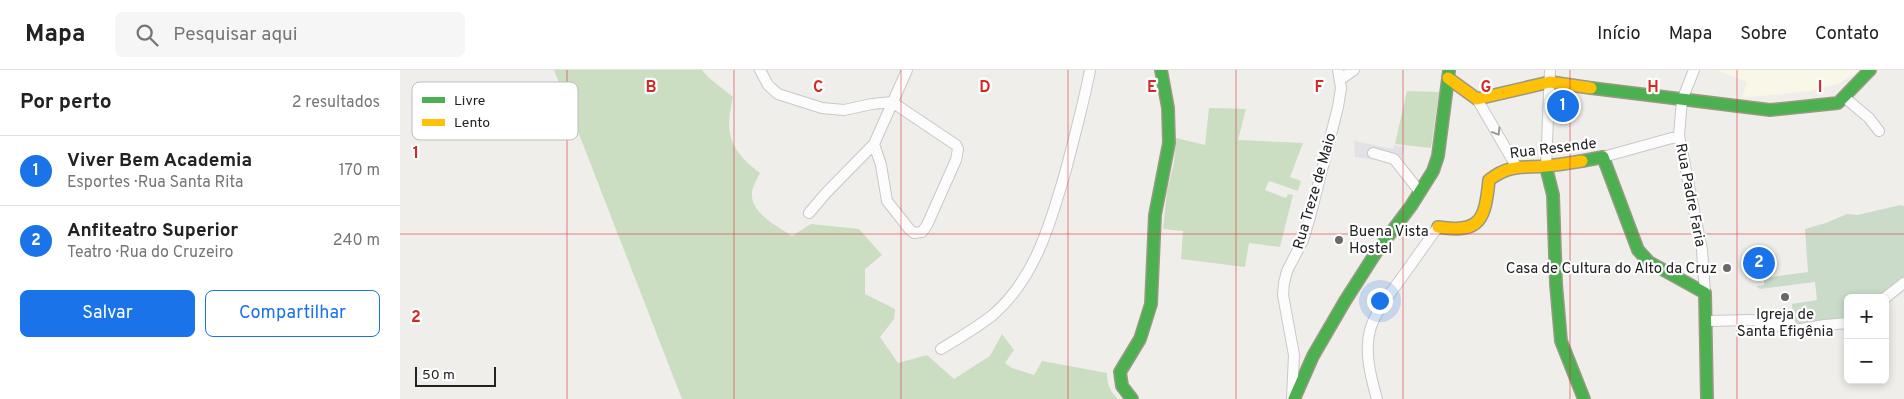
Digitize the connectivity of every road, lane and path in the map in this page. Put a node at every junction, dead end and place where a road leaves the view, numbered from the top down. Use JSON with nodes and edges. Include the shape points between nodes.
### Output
{"nodes":[{"id":1,"x":760,"y":70,"type":"edge"},
{"id":2,"x":908,"y":70,"type":"edge"},
{"id":3,"x":1090,"y":70,"type":"edge"},
{"id":4,"x":1161,"y":70,"type":"edge"},
{"id":5,"x":1354,"y":70,"type":"edge"},
{"id":6,"x":1550,"y":70,"type":"edge"},
{"id":7,"x":1694,"y":70,"type":"edge"},
{"id":8,"x":1870,"y":70,"type":"edge"},
{"id":9,"x":1340,"y":74,"type":"edge"},
{"id":10,"x":1448,"y":74,"type":"edge"},
{"id":11,"x":1550,"y":82,"type":"junction"},
{"id":12,"x":1844,"y":97,"type":"junction"},
{"id":13,"x":1477,"y":99,"type":"junction"},
{"id":14,"x":1682,"y":100,"type":"junction"},
{"id":15,"x":892,"y":102,"type":"junction"},
{"id":16,"x":1879,"y":131,"type":"dead end"},
{"id":17,"x":1679,"y":136,"type":"junction"},
{"id":18,"x":874,"y":144,"type":"junction"},
{"id":19,"x":1372,"y":153,"type":"dead end"},
{"id":20,"x":1604,"y":157,"type":"junction"},
{"id":21,"x":1516,"y":166,"type":"junction"},
{"id":22,"x":1546,"y":166,"type":"junction"},
{"id":23,"x":1420,"y":192,"type":"junction"},
{"id":24,"x":809,"y":213,"type":"dead end"},
{"id":25,"x":1438,"y":227,"type":"joint"},
{"id":26,"x":1904,"y":283,"type":"edge"},
{"id":27,"x":1705,"y":293,"type":"junction"},
{"id":28,"x":1889,"y":295,"type":"edge"},
{"id":29,"x":1707,"y":321,"type":"junction"},
{"id":30,"x":1844,"y":323,"type":"edge"},
{"id":31,"x":941,"y":349,"type":"dead end"},
{"id":32,"x":1132,"y":399,"type":"edge"},
{"id":33,"x":1293,"y":399,"type":"edge"},
{"id":34,"x":1377,"y":399,"type":"edge"},
{"id":35,"x":1584,"y":399,"type":"edge"},
{"id":36,"x":1707,"y":399,"type":"edge"}],
"edges":[{"from":1,"to":15,"type":"street","via":[[768,85],[778,94],[830,110]]},
{"from":2,"to":15,"type":"street"},
{"from":3,"to":31,"type":"street","via":[[1051,224],[1027,274],[994,313]]},
{"from":4,"to":32,"type":"street","via":[[1168,108],[1169,143],[1154,215],[1150,304],[1140,339],[1120,372],[1122,386]]},
{"from":5,"to":9,"type":"street"},
{"from":6,"to":11,"type":"street"},
{"from":7,"to":14,"type":"street","name":"Rua Padre Faria"},
{"from":8,"to":12,"type":"street"},
{"from":9,"to":33,"type":"street","name":"Rua Treze de Maio","via":[[1338,107],[1310,217],[1284,283],[1283,295],[1294,355]]},
{"from":10,"to":13,"type":"street"},
{"from":10,"to":23,"type":"street","via":[[1438,156]]},
{"from":11,"to":13,"type":"street"},
{"from":11,"to":14,"type":"street"},
{"from":11,"to":22,"type":"street"},
{"from":12,"to":14,"type":"street","via":[[1838,103],[1770,110]]},
{"from":12,"to":16,"type":"street"},
{"from":13,"to":21,"type":"street","one_way":true},
{"from":14,"to":17,"type":"street","name":"Rua Padre Faria"},
{"from":15,"to":18,"type":"street"},
{"from":15,"to":18,"type":"street","via":[[958,149],[956,160],[922,232],[910,230],[887,201]]},
{"from":17,"to":20,"type":"street","name":"Rua Resende"},
{"from":17,"to":27,"type":"street","name":"Rua Padre Faria","via":[[1702,250]]},
{"from":18,"to":24,"type":"street"},
{"from":19,"to":23,"type":"street","via":[[1394,159]]},
{"from":20,"to":22,"type":"street","name":"Rua Resende"},
{"from":20,"to":27,"type":"street","via":[[1638,250],[1649,262]]},
{"from":21,"to":22,"type":"street","name":"Rua Resende"},
{"from":21,"to":25,"type":"street","name":"Rua Resende","via":[[1489,180],[1488,200],[1479,222],[1468,228],[1452,230]]},
{"from":22,"to":35,"type":"street","via":[[1553,195],[1561,341]]},
{"from":23,"to":33,"type":"street","via":[[1345,301]]},
{"from":25,"to":34,"type":"street","via":[[1387,298],[1369,332],[1369,366]]},
{"from":26,"to":28,"type":"street"},
{"from":27,"to":29,"type":"street"},
{"from":29,"to":30,"type":"street","via":[[1753,320],[1795,330]]},
{"from":29,"to":36,"type":"street"}]}
